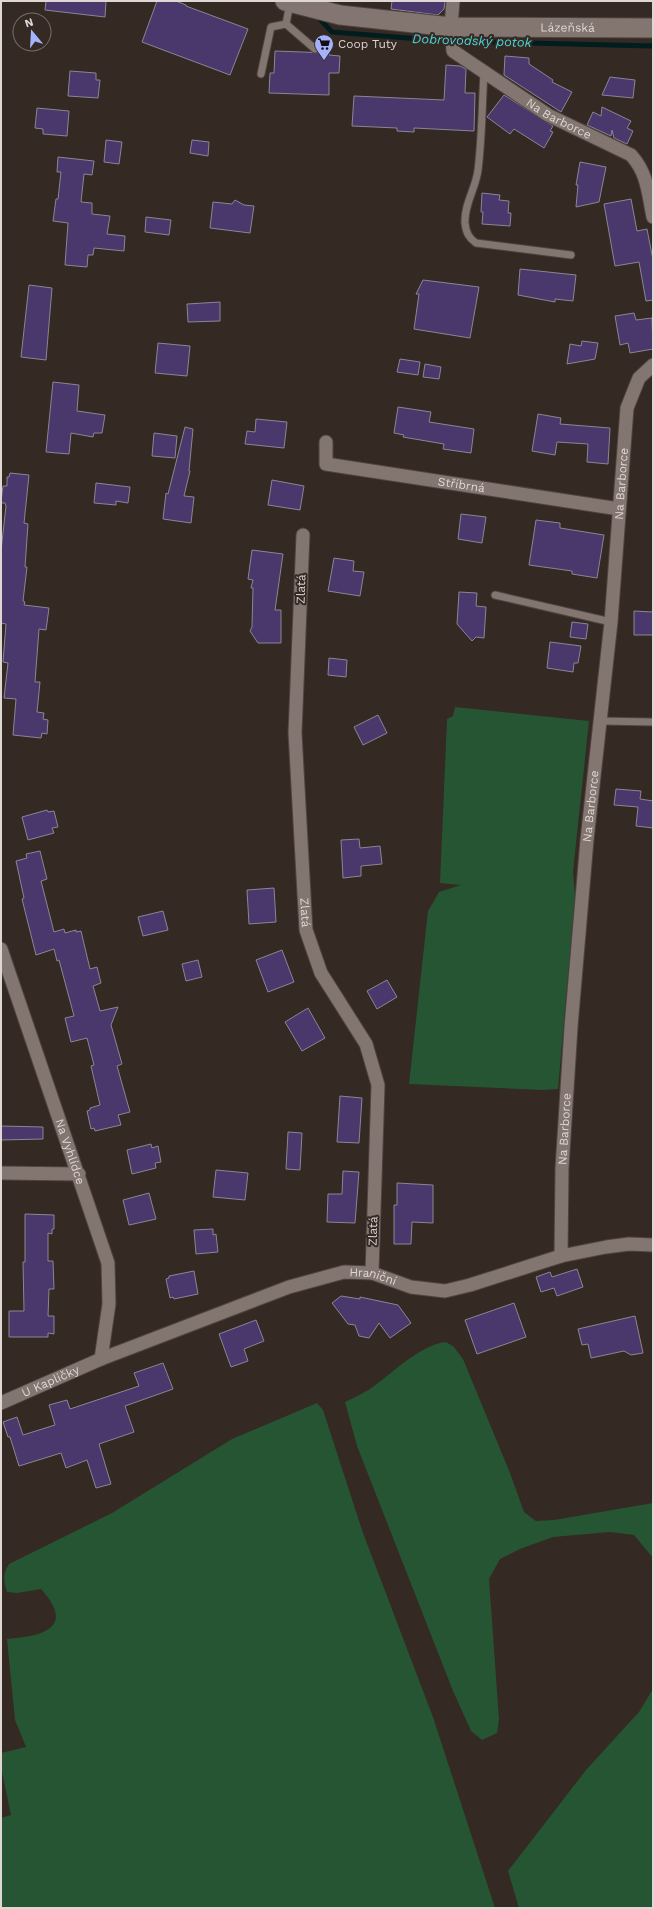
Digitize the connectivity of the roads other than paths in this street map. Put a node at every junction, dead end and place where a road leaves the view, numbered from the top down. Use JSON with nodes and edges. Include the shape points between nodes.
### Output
{"nodes":[{"id":1,"x":453,"y":1,"type":"edge"},
{"id":2,"x":287,"y":2,"type":"edge"},
{"id":3,"x":286,"y":24,"type":"junction"},
{"id":4,"x":653,"y":28,"type":"edge"},
{"id":5,"x":452,"y":30,"type":"junction"},
{"id":6,"x":315,"y":49,"type":"dead end"},
{"id":7,"x":484,"y":72,"type":"junction"},
{"id":8,"x":261,"y":74,"type":"dead end"},
{"id":9,"x":653,"y":217,"type":"edge"},
{"id":10,"x":571,"y":255,"type":"dead end"},
{"id":11,"x":653,"y":365,"type":"edge"},
{"id":12,"x":326,"y":442,"type":"dead end"},
{"id":13,"x":619,"y":509,"type":"junction"},
{"id":14,"x":303,"y":535,"type":"dead end"},
{"id":15,"x":495,"y":595,"type":"dead end"},
{"id":16,"x":610,"y":622,"type":"junction"},
{"id":17,"x":600,"y":721,"type":"junction"},
{"id":18,"x":653,"y":722,"type":"edge"},
{"id":19,"x":1,"y":949,"type":"edge"},
{"id":20,"x":1,"y":1173,"type":"edge"},
{"id":21,"x":79,"y":1174,"type":"junction"},
{"id":22,"x":653,"y":1245,"type":"edge"},
{"id":23,"x":561,"y":1256,"type":"junction"},
{"id":24,"x":372,"y":1273,"type":"junction"},
{"id":25,"x":101,"y":1359,"type":"junction"},
{"id":26,"x":1,"y":1403,"type":"edge"}],
"edges":[{"from":1,"to":5,"type":"street","name":"Na Barborce"},
{"from":2,"to":3,"type":"lane"},
{"from":2,"to":5,"type":"street","name":"Lázeňská","via":[[340,15]]},
{"from":3,"to":6,"type":"lane"},
{"from":3,"to":8,"type":"lane","via":[[271,27]]},
{"from":4,"to":5,"type":"street","name":"Lázeňská"},
{"from":5,"to":7,"type":"street","name":"Na Barborce","via":[[453,51]]},
{"from":7,"to":9,"type":"street","name":"Na Barborce","via":[[548,115],[631,155],[641,166],[646,178]]},
{"from":7,"to":10,"type":"lane","via":[[478,172],[467,208],[466,232],[476,243]]},
{"from":11,"to":13,"type":"street","name":"Na Barborce","via":[[640,378],[627,408]]},
{"from":12,"to":13,"type":"street","name":"Stříbrná","via":[[326,464]]},
{"from":13,"to":16,"type":"street","name":"Na Barborce"},
{"from":14,"to":24,"type":"street","name":"Zlatá","via":[[295,733],[306,930],[321,973],[366,1044],[378,1085]]},
{"from":15,"to":16,"type":"lane"},
{"from":16,"to":17,"type":"street","name":"Na Barborce"},
{"from":17,"to":18,"type":"lane"},
{"from":17,"to":23,"type":"street","name":"Na Barborce","via":[[571,1027],[562,1168]]},
{"from":19,"to":21,"type":"street","name":"Na Vyhlídce"},
{"from":20,"to":21,"type":"street"},
{"from":21,"to":25,"type":"street","name":"Na Vyhlídce","via":[[108,1263],[109,1304]]},
{"from":22,"to":23,"type":"street","name":"Hraniční","via":[[629,1244]]},
{"from":23,"to":24,"type":"street","name":"Hraniční","via":[[445,1291],[411,1287]]},
{"from":24,"to":25,"type":"street","name":"Hraniční","via":[[344,1272],[289,1286]]},
{"from":25,"to":26,"type":"street","name":"U Kapličky"}]}
